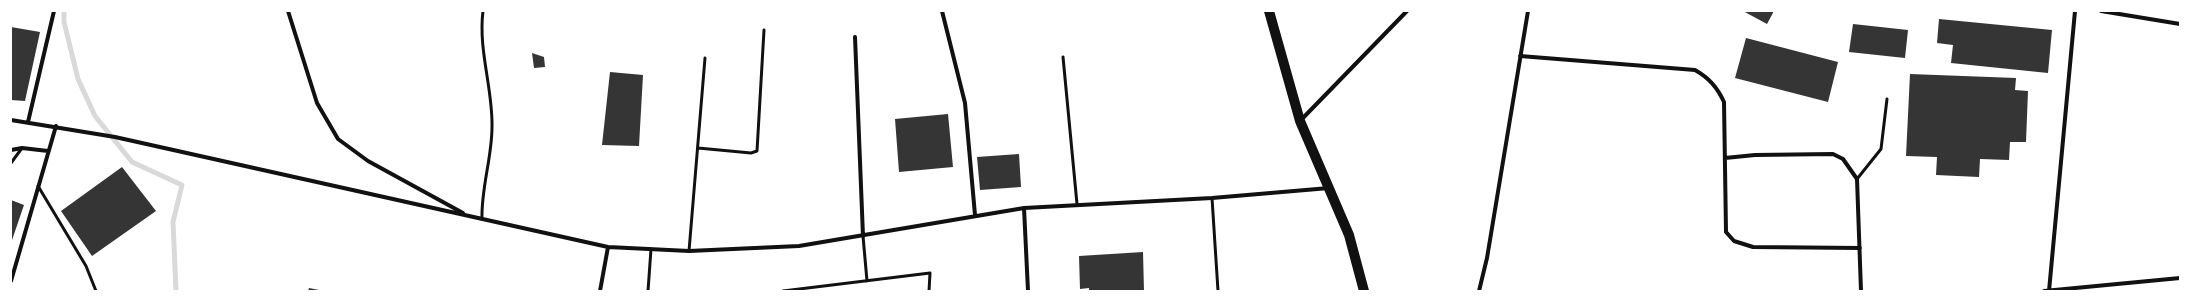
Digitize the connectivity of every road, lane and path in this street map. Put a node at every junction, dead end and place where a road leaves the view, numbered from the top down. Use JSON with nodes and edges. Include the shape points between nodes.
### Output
{"nodes":[{"id":1,"x":54,"y":11,"type":"edge"},
{"id":2,"x":288,"y":11,"type":"edge"},
{"id":3,"x":483,"y":11,"type":"edge"},
{"id":4,"x":942,"y":11,"type":"edge"},
{"id":5,"x":1269,"y":11,"type":"edge"},
{"id":6,"x":1407,"y":11,"type":"edge"},
{"id":7,"x":1528,"y":11,"type":"edge"},
{"id":8,"x":2075,"y":11,"type":"edge"},
{"id":9,"x":2101,"y":11,"type":"edge"},
{"id":10,"x":2180,"y":24,"type":"edge"},
{"id":11,"x":764,"y":30,"type":"dead end"},
{"id":12,"x":855,"y":37,"type":"dead end"},
{"id":13,"x":1520,"y":56,"type":"junction"},
{"id":14,"x":1063,"y":57,"type":"dead end"},
{"id":15,"x":705,"y":58,"type":"dead end"},
{"id":16,"x":1887,"y":99,"type":"dead end"},
{"id":17,"x":11,"y":120,"type":"edge"},
{"id":18,"x":28,"y":122,"type":"junction"},
{"id":19,"x":1300,"y":122,"type":"junction"},
{"id":20,"x":56,"y":126,"type":"junction"},
{"id":21,"x":22,"y":148,"type":"junction"},
{"id":22,"x":698,"y":148,"type":"junction"},
{"id":23,"x":11,"y":150,"type":"edge"},
{"id":24,"x":48,"y":151,"type":"junction"},
{"id":25,"x":1725,"y":158,"type":"junction"},
{"id":26,"x":11,"y":163,"type":"edge"},
{"id":27,"x":1857,"y":179,"type":"junction"},
{"id":28,"x":38,"y":186,"type":"junction"},
{"id":29,"x":1329,"y":188,"type":"junction"},
{"id":30,"x":1212,"y":198,"type":"junction"},
{"id":31,"x":1077,"y":204,"type":"junction"},
{"id":32,"x":1024,"y":208,"type":"junction"},
{"id":33,"x":468,"y":216,"type":"junction"},
{"id":34,"x":976,"y":216,"type":"junction"},
{"id":35,"x":482,"y":219,"type":"junction"},
{"id":36,"x":863,"y":236,"type":"junction"},
{"id":37,"x":608,"y":247,"type":"junction"},
{"id":38,"x":1860,"y":248,"type":"junction"},
{"id":39,"x":651,"y":249,"type":"junction"},
{"id":40,"x":689,"y":251,"type":"junction"},
{"id":41,"x":2180,"y":278,"type":"edge"},
{"id":42,"x":11,"y":281,"type":"edge"},
{"id":43,"x":867,"y":281,"type":"junction"},
{"id":44,"x":96,"y":291,"type":"edge"},
{"id":45,"x":600,"y":291,"type":"edge"},
{"id":46,"x":648,"y":291,"type":"edge"},
{"id":47,"x":783,"y":291,"type":"edge"},
{"id":48,"x":929,"y":291,"type":"edge"},
{"id":49,"x":1028,"y":291,"type":"edge"},
{"id":50,"x":1218,"y":291,"type":"edge"},
{"id":51,"x":1364,"y":291,"type":"edge"},
{"id":52,"x":1479,"y":291,"type":"edge"},
{"id":53,"x":1861,"y":291,"type":"edge"},
{"id":54,"x":2044,"y":291,"type":"edge"},
{"id":55,"x":2049,"y":291,"type":"edge"}],
"edges":[{"from":1,"to":18,"type":"street"},
{"from":2,"to":33,"type":"street","via":[[317,103],[338,139],[368,161]]},
{"from":3,"to":35,"type":"lane","via":[[485,68],[492,127],[482,200]]},
{"from":4,"to":34,"type":"street","via":[[965,103]]},
{"from":5,"to":19,"type":"main road"},
{"from":6,"to":19,"type":"street"},
{"from":7,"to":13,"type":"street"},
{"from":8,"to":55,"type":"street"},
{"from":9,"to":10,"type":"street"},
{"from":11,"to":22,"type":"lane","via":[[757,151],[751,153]]},
{"from":12,"to":36,"type":"street"},
{"from":13,"to":25,"type":"street","via":[[1694,70],[1718,88],[1724,102]]},
{"from":13,"to":52,"type":"street","via":[[1487,258]]},
{"from":14,"to":31,"type":"lane"},
{"from":15,"to":22,"type":"lane"},
{"from":16,"to":27,"type":"lane","via":[[1881,149]]},
{"from":17,"to":18,"type":"street"},
{"from":18,"to":20,"type":"street"},
{"from":19,"to":29,"type":"main road"},
{"from":20,"to":24,"type":"street"},
{"from":20,"to":33,"type":"street"},
{"from":21,"to":23,"type":"street"},
{"from":21,"to":24,"type":"street"},
{"from":21,"to":26,"type":"lane"},
{"from":22,"to":40,"type":"lane"},
{"from":24,"to":28,"type":"street"},
{"from":25,"to":27,"type":"street","via":[[1833,154],[1843,159]]},
{"from":25,"to":38,"type":"street","via":[[1726,232],[1734,241],[1753,247]]},
{"from":27,"to":38,"type":"street"},
{"from":28,"to":42,"type":"street"},
{"from":28,"to":44,"type":"lane","via":[[86,266]]},
{"from":29,"to":30,"type":"street"},
{"from":29,"to":51,"type":"main road","via":[[1349,235]]},
{"from":30,"to":31,"type":"street"},
{"from":30,"to":50,"type":"lane"},
{"from":31,"to":32,"type":"street"},
{"from":32,"to":34,"type":"street"},
{"from":32,"to":49,"type":"street"},
{"from":33,"to":35,"type":"street"},
{"from":34,"to":36,"type":"street"},
{"from":35,"to":37,"type":"street"},
{"from":36,"to":40,"type":"street","via":[[799,246]]},
{"from":36,"to":43,"type":"lane"},
{"from":37,"to":39,"type":"street"},
{"from":37,"to":45,"type":"street"},
{"from":38,"to":53,"type":"street"},
{"from":39,"to":40,"type":"street"},
{"from":39,"to":46,"type":"lane"},
{"from":41,"to":55,"type":"street"},
{"from":43,"to":47,"type":"lane"},
{"from":43,"to":48,"type":"lane","via":[[930,273]]},
{"from":54,"to":55,"type":"street"}]}
